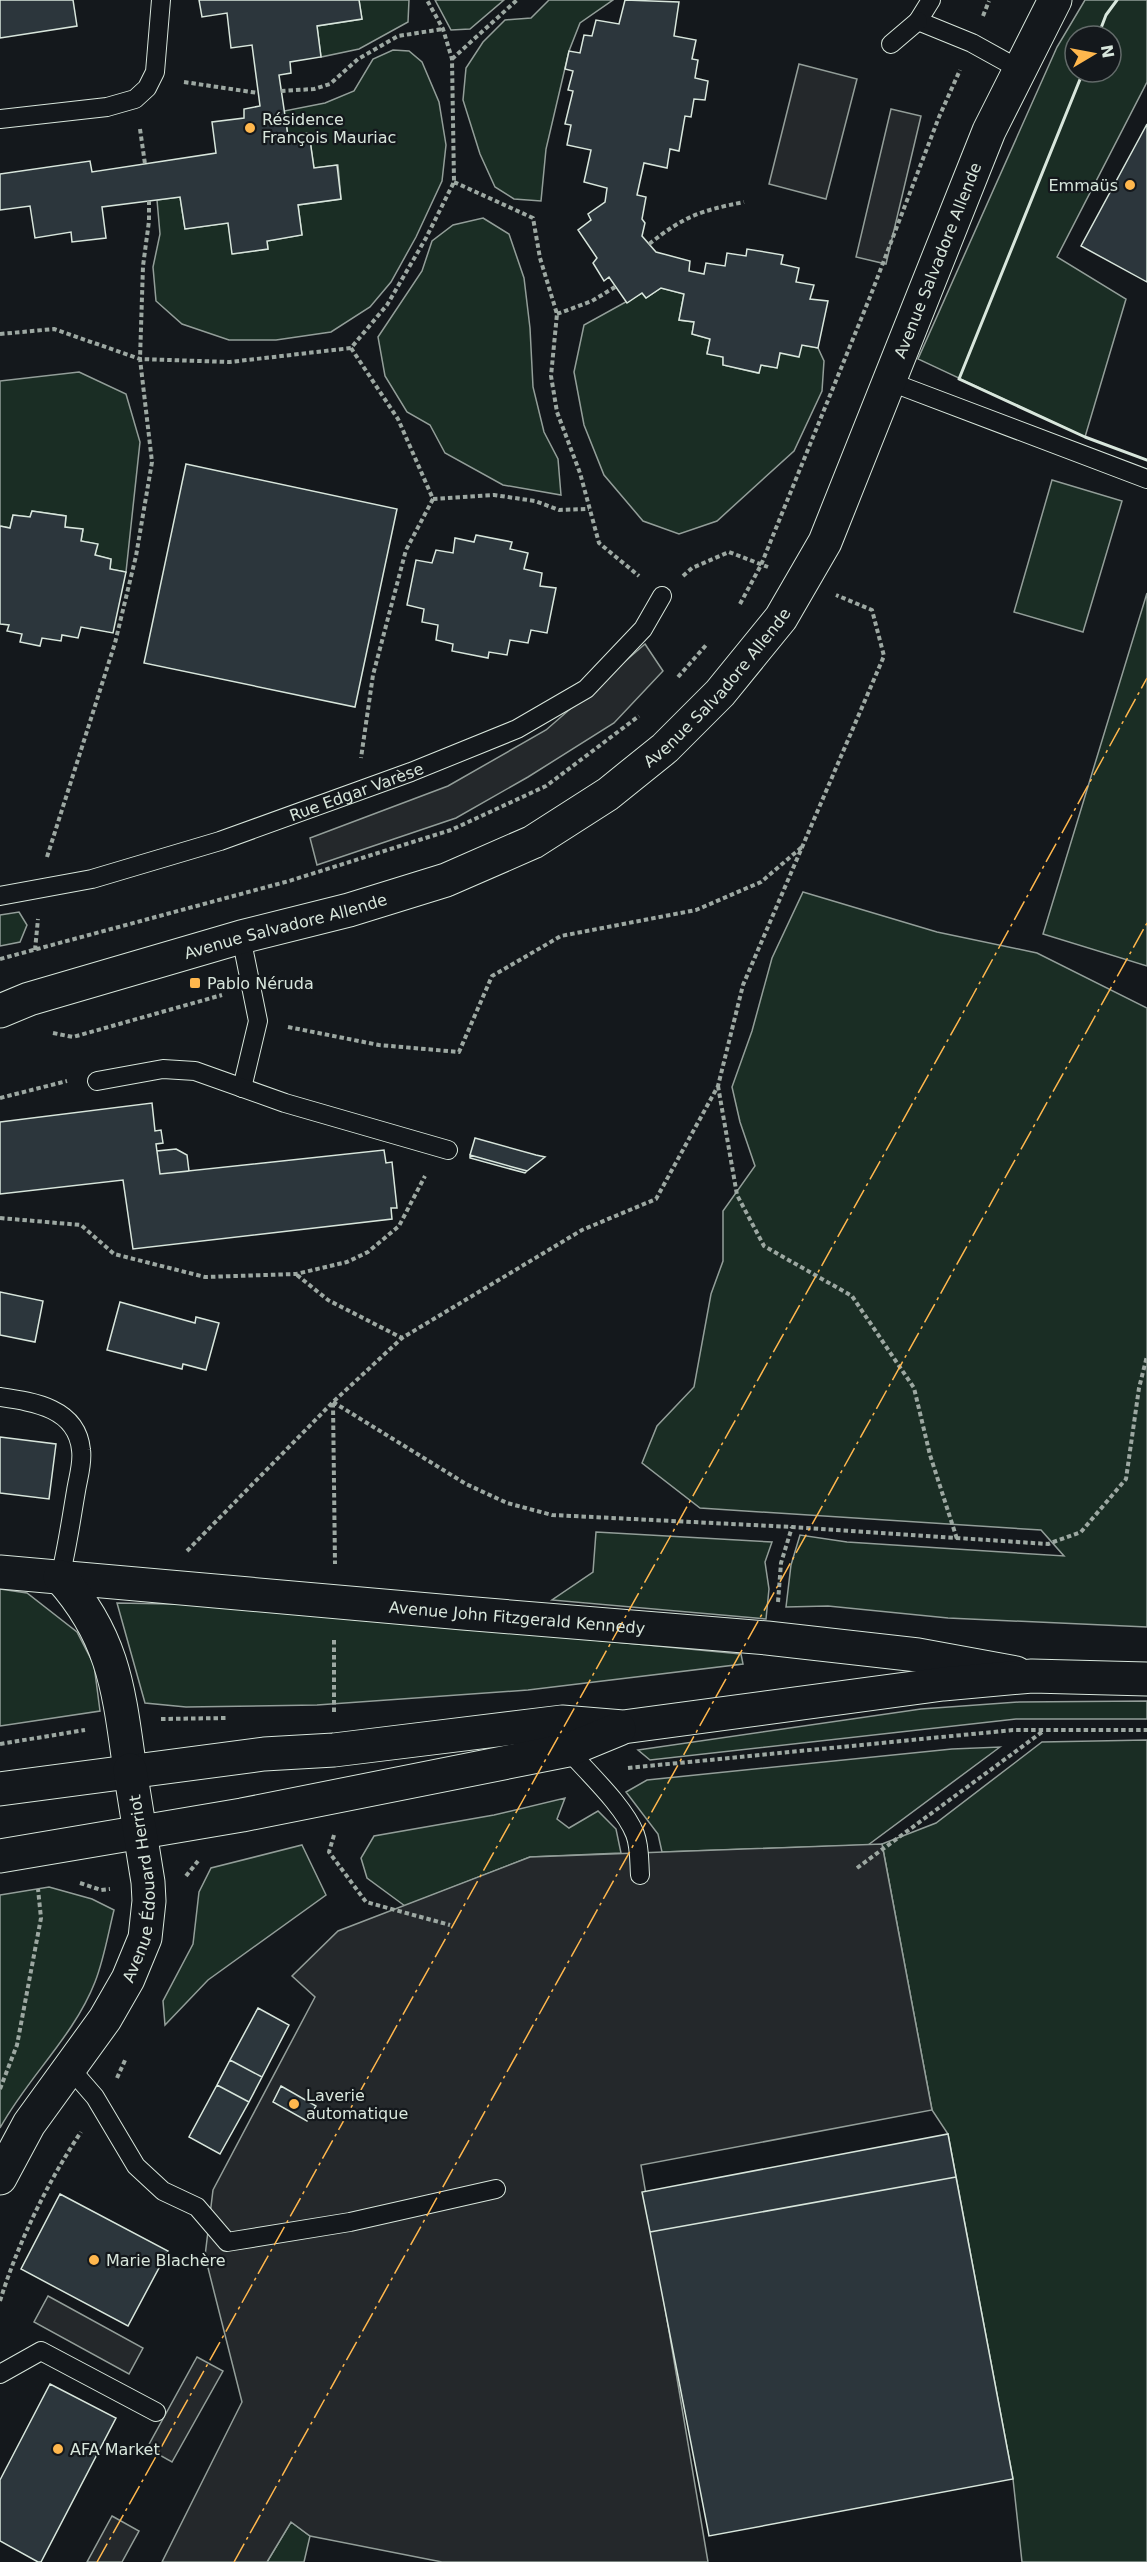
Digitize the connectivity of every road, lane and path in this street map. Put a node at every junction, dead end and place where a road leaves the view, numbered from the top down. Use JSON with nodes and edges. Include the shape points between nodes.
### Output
{"nodes":[{"id":1,"x":161,"y":0,"type":"edge"},
{"id":2,"x":427,"y":0,"type":"edge"},
{"id":3,"x":517,"y":0,"type":"edge"},
{"id":4,"x":931,"y":0,"type":"edge"},
{"id":5,"x":1055,"y":0,"type":"edge"},
{"id":6,"x":989,"y":1,"type":"edge"},
{"id":7,"x":918,"y":21,"type":"junction"},
{"id":8,"x":443,"y":29,"type":"junction"},
{"id":9,"x":972,"y":43,"type":"junction"},
{"id":10,"x":891,"y":44,"type":"dead end"},
{"id":11,"x":452,"y":59,"type":"junction"},
{"id":12,"x":1019,"y":69,"type":"junction"},
{"id":13,"x":155,"y":72,"type":"junction"},
{"id":14,"x":281,"y":92,"type":"dead end"},
{"id":15,"x":258,"y":93,"type":"dead end"},
{"id":16,"x":0,"y":119,"type":"edge"},
{"id":17,"x":454,"y":182,"type":"junction"},
{"id":18,"x":148,"y":201,"type":"dead end"},
{"id":19,"x":744,"y":202,"type":"dead end"},
{"id":20,"x":649,"y":244,"type":"dead end"},
{"id":21,"x":615,"y":287,"type":"dead end"},
{"id":22,"x":557,"y":314,"type":"junction"},
{"id":23,"x":0,"y":334,"type":"edge"},
{"id":24,"x":351,"y":348,"type":"junction"},
{"id":25,"x":140,"y":359,"type":"junction"},
{"id":26,"x":888,"y":381,"type":"junction"},
{"id":27,"x":1147,"y":479,"type":"edge"},
{"id":28,"x":433,"y":499,"type":"junction"},
{"id":29,"x":589,"y":509,"type":"junction"},
{"id":30,"x":761,"y":565,"type":"junction"},
{"id":31,"x":803,"y":580,"type":"junction"},
{"id":32,"x":662,"y":596,"type":"junction"},
{"id":33,"x":737,"y":609,"type":"dead end"},
{"id":34,"x":714,"y":636,"type":"dead end"},
{"id":35,"x":675,"y":680,"type":"dead end"},
{"id":36,"x":643,"y":713,"type":"dead end"},
{"id":37,"x":366,"y":789,"type":"junction"},
{"id":38,"x":804,"y":845,"type":"junction"},
{"id":39,"x":36,"y":890,"type":"junction"},
{"id":40,"x":0,"y":896,"type":"edge"},
{"id":41,"x":241,"y":937,"type":"junction"},
{"id":42,"x":35,"y":950,"type":"junction"},
{"id":43,"x":0,"y":960,"type":"edge"},
{"id":44,"x":252,"y":987,"type":"junction"},
{"id":45,"x":10,"y":1004,"type":"edge"},
{"id":46,"x":258,"y":1021,"type":"junction"},
{"id":47,"x":46,"y":1032,"type":"dead end"},
{"id":48,"x":97,"y":1082,"type":"joint"},
{"id":49,"x":718,"y":1086,"type":"junction"},
{"id":50,"x":242,"y":1088,"type":"junction"},
{"id":51,"x":0,"y":1098,"type":"edge"},
{"id":52,"x":441,"y":1147,"type":"joint"},
{"id":53,"x":0,"y":1218,"type":"edge"},
{"id":54,"x":296,"y":1274,"type":"junction"},
{"id":55,"x":402,"y":1338,"type":"junction"},
{"id":56,"x":1147,"y":1356,"type":"edge"},
{"id":57,"x":0,"y":1397,"type":"edge"},
{"id":58,"x":333,"y":1402,"type":"junction"},
{"id":59,"x":792,"y":1527,"type":"junction"},
{"id":60,"x":957,"y":1539,"type":"junction"},
{"id":61,"x":0,"y":1572,"type":"edge"},
{"id":62,"x":60,"y":1578,"type":"junction"},
{"id":63,"x":153,"y":1586,"type":"junction"},
{"id":64,"x":333,"y":1601,"type":"junction"},
{"id":65,"x":778,"y":1604,"type":"dead end"},
{"id":66,"x":1032,"y":1676,"type":"junction"},
{"id":67,"x":1147,"y":1679,"type":"edge"},
{"id":68,"x":334,"y":1715,"type":"dead end"},
{"id":69,"x":623,"y":1727,"type":"junction"},
{"id":70,"x":1147,"y":1730,"type":"edge"},
{"id":71,"x":1042,"y":1731,"type":"junction"},
{"id":72,"x":20,"y":1741,"type":"dead end"},
{"id":73,"x":0,"y":1744,"type":"edge"},
{"id":74,"x":578,"y":1761,"type":"junction"},
{"id":75,"x":130,"y":1770,"type":"junction"},
{"id":76,"x":0,"y":1789,"type":"edge"},
{"id":77,"x":335,"y":1829,"type":"dead end"},
{"id":78,"x":141,"y":1832,"type":"junction"},
{"id":79,"x":0,"y":1856,"type":"edge"},
{"id":80,"x":857,"y":1868,"type":"dead end"},
{"id":81,"x":640,"y":1875,"type":"dead end"},
{"id":82,"x":37,"y":1879,"type":"dead end"},
{"id":83,"x":450,"y":1925,"type":"dead end"},
{"id":84,"x":114,"y":2002,"type":"junction"},
{"id":85,"x":69,"y":2067,"type":"junction"},
{"id":86,"x":0,"y":2089,"type":"edge"},
{"id":87,"x":99,"y":2104,"type":"junction"},
{"id":88,"x":0,"y":2178,"type":"edge"},
{"id":89,"x":496,"y":2189,"type":"dead end"},
{"id":90,"x":0,"y":2301,"type":"edge"},
{"id":91,"x":0,"y":2374,"type":"edge"},
{"id":92,"x":156,"y":2412,"type":"dead end"}],
"edges":[{"from":1,"to":13,"type":"lane"},
{"from":2,"to":8,"type":"path"},
{"from":3,"to":11,"type":"path"},
{"from":4,"to":7,"type":"lane"},
{"from":5,"to":12,"type":"street","name":"Avenue Salvadore Allende"},
{"from":6,"to":9,"type":"path"},
{"from":7,"to":9,"type":"lane"},
{"from":7,"to":10,"type":"lane"},
{"from":8,"to":11,"type":"path"},
{"from":8,"to":14,"type":"path","via":[[398,36],[358,59],[330,84]]},
{"from":9,"to":12,"type":"lane"},
{"from":9,"to":30,"type":"path"},
{"from":11,"to":17,"type":"path"},
{"from":12,"to":26,"type":"street","name":"Avenue Salvadore Allende","via":[[989,130]]},
{"from":13,"to":15,"type":"path","via":[[182,81]]},
{"from":13,"to":16,"type":"lane","via":[[147,88],[135,99],[107,107]]},
{"from":17,"to":22,"type":"path","via":[[533,218]]},
{"from":17,"to":24,"type":"path","via":[[387,304]]},
{"from":18,"to":25,"type":"path"},
{"from":19,"to":20,"type":"path","via":[[703,211],[675,224]]},
{"from":21,"to":22,"type":"path"},
{"from":22,"to":29,"type":"path","via":[[551,376],[557,412]]},
{"from":23,"to":25,"type":"path","via":[[54,329]]},
{"from":24,"to":25,"type":"path","via":[[230,362]]},
{"from":24,"to":28,"type":"path","via":[[398,419]]},
{"from":25,"to":39,"type":"path","via":[[152,462],[136,556],[112,653]]},
{"from":26,"to":27,"type":"lane"},
{"from":26,"to":31,"type":"street","name":"Avenue Salvadore Allende","via":[[825,542]]},
{"from":28,"to":29,"type":"path","via":[[494,495],[535,501],[559,510]]},
{"from":28,"to":37,"type":"path","via":[[406,550],[373,675],[360,752]]},
{"from":29,"to":32,"type":"path","via":[[599,543]]},
{"from":30,"to":31,"type":"path"},
{"from":30,"to":32,"type":"path","via":[[729,552],[692,568]]},
{"from":30,"to":33,"type":"path"},
{"from":31,"to":38,"type":"path","via":[[872,610],[885,656]]},
{"from":31,"to":41,"type":"street","name":"Avenue Salvadore Allende","via":[[781,618],[720,693],[665,748],[608,794],[543,836],[446,880]]},
{"from":32,"to":37,"type":"lane","name":"Rue Edgar Varèse","via":[[643,630],[586,689],[517,729]]},
{"from":34,"to":35,"type":"path"},
{"from":36,"to":42,"type":"path","via":[[546,786],[451,830],[289,881]]},
{"from":37,"to":39,"type":"lane","name":"Rue Edgar Varèse","via":[[220,841],[92,879]]},
{"from":38,"to":46,"type":"path","via":[[761,882],[696,910],[561,936],[492,976],[459,1052],[379,1045]]},
{"from":38,"to":49,"type":"path","via":[[743,985]]},
{"from":39,"to":40,"type":"lane","name":"Rue Edgar Varèse"},
{"from":39,"to":42,"type":"path"},
{"from":41,"to":44,"type":"lane"},
{"from":41,"to":45,"type":"street","name":"Avenue Salvadore Allende"},
{"from":42,"to":43,"type":"path"},
{"from":44,"to":46,"type":"lane"},
{"from":44,"to":47,"type":"path","via":[[73,1037]]},
{"from":46,"to":50,"type":"lane"},
{"from":48,"to":50,"type":"lane","via":[[163,1069],[195,1071]]},
{"from":48,"to":51,"type":"path","via":[[79,1078]]},
{"from":49,"to":55,"type":"path","via":[[656,1199],[582,1230]]},
{"from":49,"to":60,"type":"path","via":[[737,1196],[764,1246],[852,1296],[914,1388]]},
{"from":50,"to":52,"type":"lane"},
{"from":52,"to":54,"type":"path","via":[[399,1226],[368,1252],[347,1262]]},
{"from":53,"to":54,"type":"path","via":[[81,1225],[114,1254],[205,1277]]},
{"from":54,"to":55,"type":"path","via":[[328,1300]]},
{"from":55,"to":58,"type":"path"},
{"from":56,"to":60,"type":"path","via":[[1126,1479],[1081,1532],[1048,1544]]},
{"from":57,"to":62,"type":"lane","via":[[51,1408],[78,1435],[82,1452]]},
{"from":58,"to":59,"type":"path","via":[[466,1484],[507,1503],[552,1515]]},
{"from":58,"to":63,"type":"path"},
{"from":58,"to":64,"type":"path"},
{"from":59,"to":60,"type":"path"},
{"from":59,"to":65,"type":"path","via":[[781,1563]]},
{"from":61,"to":62,"type":"street","name":"Avenue John Fitzgerald Kennedy"},
{"from":62,"to":63,"type":"street","name":"Avenue John Fitzgerald Kennedy"},
{"from":62,"to":75,"type":"street","name":"Avenue Édouard Herriot","via":[[80,1599],[107,1649],[116,1677]]},
{"from":63,"to":64,"type":"street","name":"Avenue John Fitzgerald Kennedy"},
{"from":64,"to":66,"type":"street","name":"Avenue John Fitzgerald Kennedy","via":[[918,1654]]},
{"from":64,"to":68,"type":"path"},
{"from":66,"to":67,"type":"street","name":"Avenue John Fitzgerald Kennedy"},
{"from":66,"to":69,"type":"street","name":"Avenue John Fitzgerald Kennedy","via":[[943,1684]]},
{"from":69,"to":74,"type":"street","name":"Avenue John Fitzgerald Kennedy"},
{"from":69,"to":75,"type":"street","name":"Avenue John Fitzgerald Kennedy","via":[[562,1722]]},
{"from":70,"to":71,"type":"path"},
{"from":71,"to":74,"type":"path"},
{"from":71,"to":80,"type":"path"},
{"from":72,"to":73,"type":"path"},
{"from":74,"to":78,"type":"street","name":"Avenue John Fitzgerald Kennedy"},
{"from":74,"to":81,"type":"lane","via":[[604,1788],[634,1833]]},
{"from":75,"to":76,"type":"street","name":"Avenue John Fitzgerald Kennedy"},
{"from":75,"to":78,"type":"street","name":"Avenue Édouard Herriot"},
{"from":77,"to":83,"type":"path","via":[[329,1852],[366,1902]]},
{"from":78,"to":79,"type":"street","name":"Avenue John Fitzgerald Kennedy"},
{"from":78,"to":84,"type":"street","name":"Avenue Édouard Herriot","via":[[149,1901],[145,1938]]},
{"from":82,"to":86,"type":"path","via":[[41,1918],[17,2045]]},
{"from":84,"to":85,"type":"street","name":"Avenue Édouard Herriot"},
{"from":84,"to":87,"type":"path","via":[[128,2041],[127,2058]]},
{"from":85,"to":87,"type":"lane"},
{"from":85,"to":88,"type":"street","name":"Avenue Édouard Herriot","via":[[29,2124]]},
{"from":87,"to":89,"type":"lane","via":[[136,2166],[164,2191],[197,2207],[227,2242],[350,2222]]},
{"from":87,"to":90,"type":"path","via":[[69,2150],[36,2214]]},
{"from":91,"to":92,"type":"lane","via":[[41,2351]]}]}
